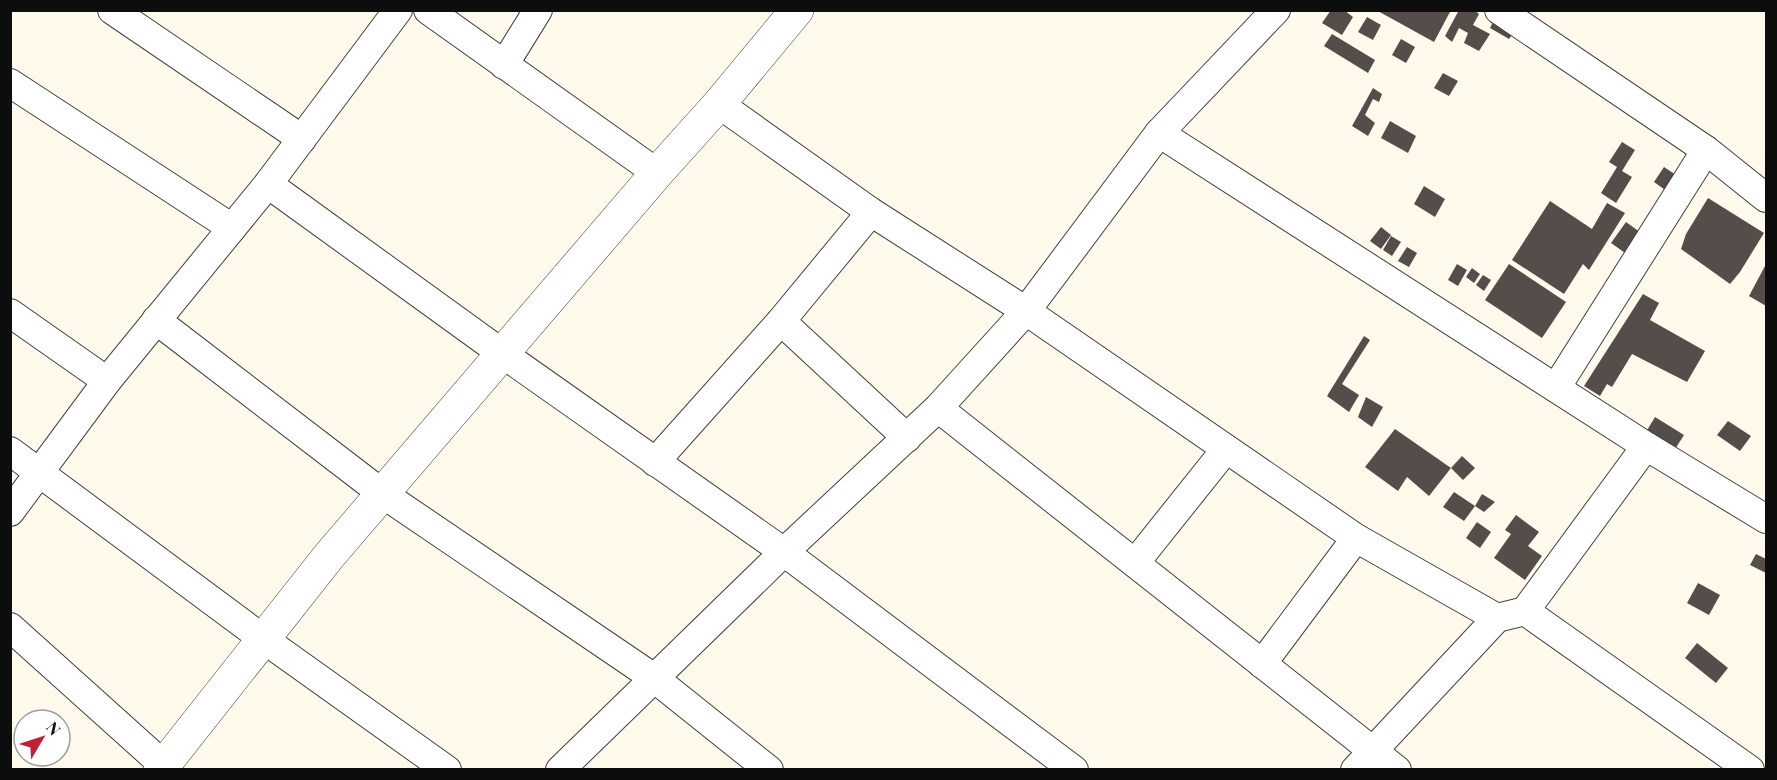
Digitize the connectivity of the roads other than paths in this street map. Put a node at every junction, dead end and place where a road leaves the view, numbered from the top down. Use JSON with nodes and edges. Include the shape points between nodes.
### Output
{"nodes":[{"id":1,"x":112,"y":10,"type":"edge"},
{"id":2,"x":398,"y":10,"type":"edge"},
{"id":3,"x":428,"y":10,"type":"edge"},
{"id":4,"x":538,"y":10,"type":"edge"},
{"id":5,"x":1499,"y":10,"type":"edge"},
{"id":6,"x":794,"y":11,"type":"edge"},
{"id":7,"x":1267,"y":14,"type":"edge"},
{"id":8,"x":504,"y":65,"type":"junction"},
{"id":9,"x":10,"y":83,"type":"edge"},
{"id":10,"x":719,"y":104,"type":"junction"},
{"id":11,"x":1159,"y":133,"type":"junction"},
{"id":12,"x":302,"y":139,"type":"junction"},
{"id":13,"x":1706,"y":150,"type":"junction"},
{"id":14,"x":657,"y":173,"type":"junction"},
{"id":15,"x":268,"y":184,"type":"junction"},
{"id":16,"x":1767,"y":198,"type":"edge"},
{"id":17,"x":871,"y":212,"type":"junction"},
{"id":18,"x":232,"y":228,"type":"junction"},
{"id":19,"x":1026,"y":311,"type":"junction"},
{"id":20,"x":10,"y":313,"type":"edge"},
{"id":21,"x":156,"y":320,"type":"junction"},
{"id":22,"x":782,"y":321,"type":"junction"},
{"id":23,"x":503,"y":354,"type":"junction"},
{"id":24,"x":107,"y":381,"type":"junction"},
{"id":25,"x":1556,"y":388,"type":"junction"},
{"id":26,"x":938,"y":408,"type":"junction"},
{"id":27,"x":907,"y":438,"type":"junction"},
{"id":28,"x":1646,"y":446,"type":"junction"},
{"id":29,"x":1226,"y":449,"type":"junction"},
{"id":30,"x":10,"y":451,"type":"edge"},
{"id":31,"x":655,"y":462,"type":"junction"},
{"id":32,"x":40,"y":472,"type":"junction"},
{"id":33,"x":383,"y":494,"type":"junction"},
{"id":34,"x":10,"y":512,"type":"edge"},
{"id":35,"x":1767,"y":519,"type":"edge"},
{"id":36,"x":1356,"y":538,"type":"junction"},
{"id":37,"x":784,"y":552,"type":"junction"},
{"id":38,"x":1135,"y":563,"type":"junction"},
{"id":39,"x":1525,"y":611,"type":"junction"},
{"id":40,"x":1497,"y":618,"type":"junction"},
{"id":41,"x":10,"y":627,"type":"edge"},
{"id":42,"x":262,"y":638,"type":"junction"},
{"id":43,"x":1262,"y":664,"type":"junction"},
{"id":44,"x":654,"y":678,"type":"junction"},
{"id":45,"x":1364,"y":761,"type":"edge"},
{"id":46,"x":164,"y":768,"type":"edge"},
{"id":47,"x":447,"y":770,"type":"edge"},
{"id":48,"x":560,"y":770,"type":"edge"},
{"id":49,"x":770,"y":770,"type":"edge"},
{"id":50,"x":1074,"y":770,"type":"edge"},
{"id":51,"x":1397,"y":770,"type":"edge"},
{"id":52,"x":1750,"y":770,"type":"edge"}],
"edges":[{"from":1,"to":12,"type":"street"},
{"from":2,"to":12,"type":"street"},
{"from":3,"to":8,"type":"street"},
{"from":4,"to":8,"type":"street"},
{"from":5,"to":13,"type":"street"},
{"from":6,"to":10,"type":"street"},
{"from":7,"to":11,"type":"street"},
{"from":8,"to":14,"type":"street"},
{"from":9,"to":18,"type":"street"},
{"from":10,"to":14,"type":"street"},
{"from":10,"to":17,"type":"street"},
{"from":11,"to":19,"type":"street"},
{"from":11,"to":25,"type":"street"},
{"from":12,"to":15,"type":"street"},
{"from":13,"to":16,"type":"street"},
{"from":13,"to":25,"type":"street"},
{"from":14,"to":23,"type":"street"},
{"from":15,"to":18,"type":"street"},
{"from":15,"to":23,"type":"street"},
{"from":17,"to":19,"type":"street"},
{"from":17,"to":22,"type":"street"},
{"from":18,"to":21,"type":"street"},
{"from":19,"to":26,"type":"street"},
{"from":19,"to":29,"type":"street"},
{"from":20,"to":24,"type":"street"},
{"from":21,"to":24,"type":"street"},
{"from":21,"to":33,"type":"street"},
{"from":22,"to":27,"type":"street"},
{"from":22,"to":31,"type":"street"},
{"from":23,"to":31,"type":"street"},
{"from":23,"to":33,"type":"street"},
{"from":24,"to":32,"type":"street"},
{"from":25,"to":28,"type":"street"},
{"from":26,"to":27,"type":"street"},
{"from":26,"to":38,"type":"street"},
{"from":27,"to":37,"type":"street"},
{"from":28,"to":35,"type":"street"},
{"from":28,"to":39,"type":"street"},
{"from":29,"to":36,"type":"street"},
{"from":29,"to":38,"type":"street"},
{"from":30,"to":32,"type":"street"},
{"from":31,"to":37,"type":"street"},
{"from":32,"to":34,"type":"street"},
{"from":32,"to":42,"type":"street"},
{"from":33,"to":42,"type":"street"},
{"from":33,"to":44,"type":"street"},
{"from":36,"to":40,"type":"street"},
{"from":36,"to":43,"type":"street"},
{"from":37,"to":44,"type":"street"},
{"from":37,"to":50,"type":"street"},
{"from":38,"to":43,"type":"street"},
{"from":39,"to":40,"type":"street"},
{"from":39,"to":52,"type":"street"},
{"from":40,"to":45,"type":"street"},
{"from":41,"to":46,"type":"street"},
{"from":42,"to":46,"type":"street"},
{"from":42,"to":47,"type":"street"},
{"from":43,"to":45,"type":"street"},
{"from":44,"to":48,"type":"street"},
{"from":44,"to":49,"type":"street"},
{"from":45,"to":51,"type":"street"}]}
